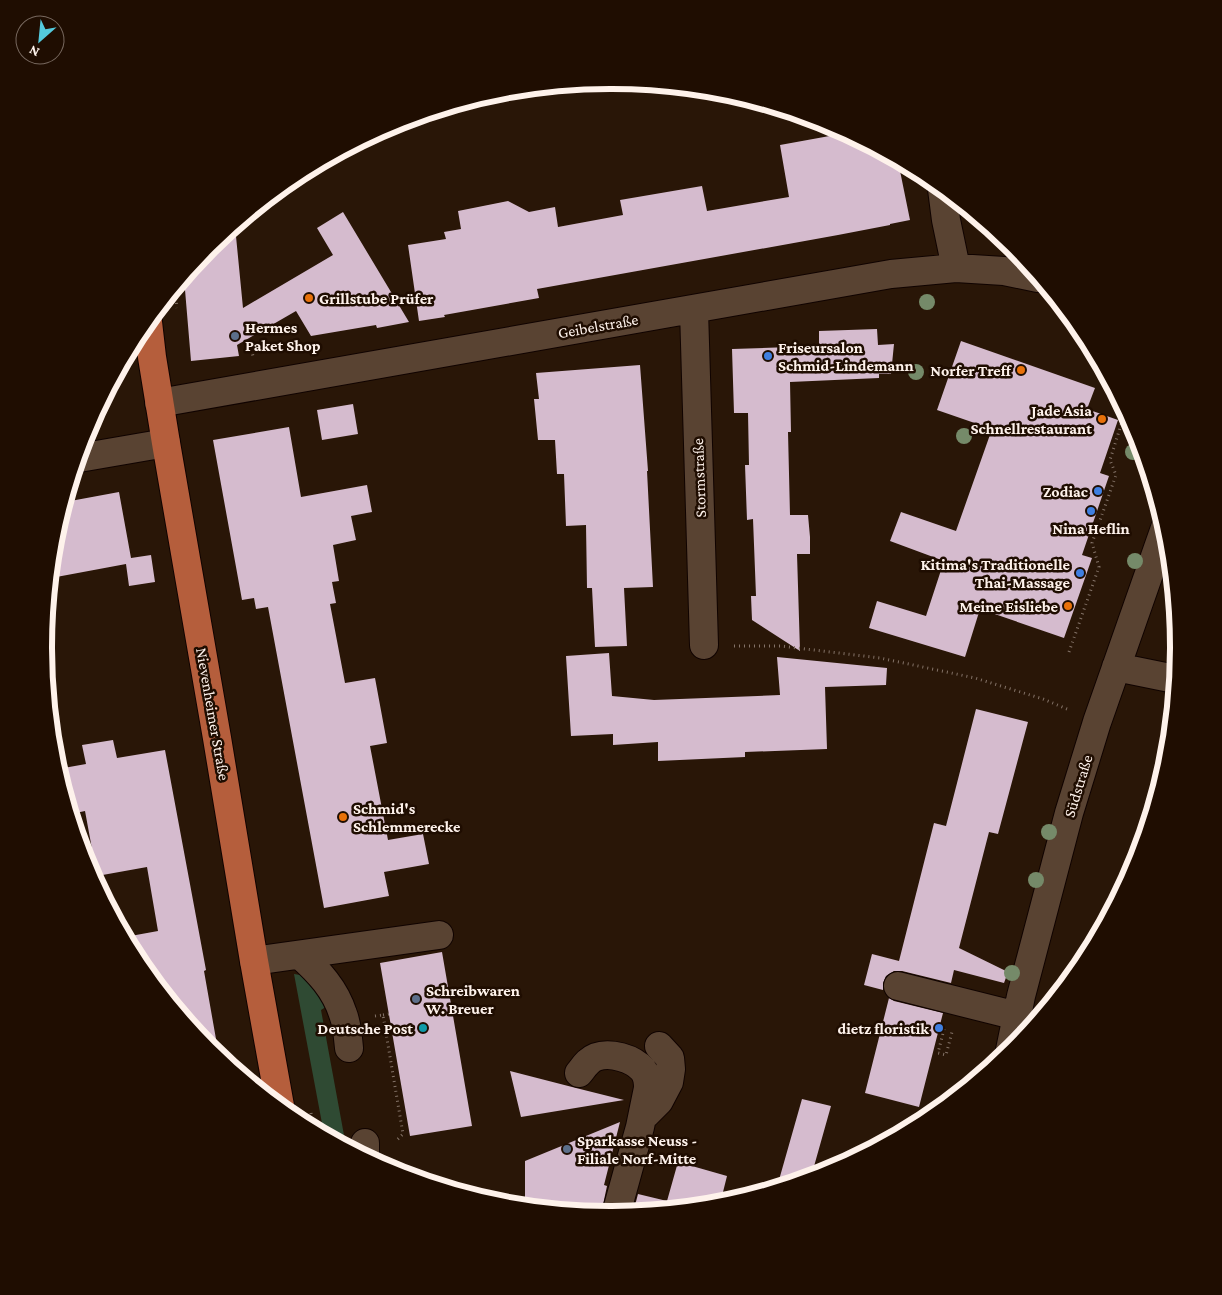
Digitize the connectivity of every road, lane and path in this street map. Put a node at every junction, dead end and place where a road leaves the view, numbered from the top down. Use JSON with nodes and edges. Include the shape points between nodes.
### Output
{"nodes":[{"id":1,"x":943,"y":199,"type":"edge"},
{"id":2,"x":956,"y":268,"type":"junction"},
{"id":3,"x":1028,"y":276,"type":"edge"},
{"id":4,"x":694,"y":310,"type":"junction"},
{"id":5,"x":149,"y":334,"type":"edge"},
{"id":6,"x":245,"y":349,"type":"dead end"},
{"id":7,"x":252,"y":352,"type":"dead end"},
{"id":8,"x":159,"y":403,"type":"junction"},
{"id":9,"x":1122,"y":422,"type":"edge"},
{"id":10,"x":166,"y":443,"type":"junction"},
{"id":11,"x":86,"y":457,"type":"edge"},
{"id":12,"x":1159,"y":541,"type":"edge"},
{"id":13,"x":704,"y":646,"type":"joint"},
{"id":14,"x":1069,"y":652,"type":"dead end"},
{"id":15,"x":1116,"y":667,"type":"junction"},
{"id":16,"x":1168,"y":678,"type":"edge"},
{"id":17,"x":1097,"y":722,"type":"junction"},
{"id":18,"x":439,"y":935,"type":"dead end"},
{"id":19,"x":300,"y":955,"type":"junction"},
{"id":20,"x":254,"y":961,"type":"junction"},
{"id":21,"x":898,"y":986,"type":"dead end"},
{"id":22,"x":952,"y":1012,"type":"junction"},
{"id":23,"x":389,"y":1014,"type":"dead end"},
{"id":24,"x":383,"y":1015,"type":"junction"},
{"id":25,"x":1017,"y":1016,"type":"junction"},
{"id":26,"x":345,"y":1021,"type":"junction"},
{"id":27,"x":1013,"y":1035,"type":"edge"},
{"id":28,"x":658,"y":1046,"type":"dead end"},
{"id":29,"x":349,"y":1048,"type":"dead end"},
{"id":30,"x":579,"y":1073,"type":"dead end"},
{"id":31,"x":278,"y":1096,"type":"edge"},
{"id":32,"x":643,"y":1117,"type":"junction"},
{"id":33,"x":393,"y":1144,"type":"dead end"},
{"id":34,"x":618,"y":1206,"type":"edge"}],
"edges":[{"from":1,"to":2,"type":"street"},
{"from":2,"to":3,"type":"street","name":"Geibelstraße"},
{"from":2,"to":4,"type":"street","name":"Geibelstraße","via":[[891,274]]},
{"from":4,"to":8,"type":"street","name":"Geibelstraße"},
{"from":4,"to":13,"type":"street","name":"Stormstraße"},
{"from":5,"to":8,"type":"main road","name":"Nievenheimer Straße"},
{"from":6,"to":7,"type":"path"},
{"from":8,"to":10,"type":"main road","name":"Nievenheimer Straße"},
{"from":9,"to":14,"type":"path","via":[[1110,460],[1116,474],[1092,543],[1099,567]]},
{"from":10,"to":11,"type":"street"},
{"from":10,"to":20,"type":"main road","name":"Nievenheimer Straße"},
{"from":12,"to":15,"type":"street","name":"Südstraße"},
{"from":13,"to":17,"type":"path","via":[[781,646],[880,658],[975,678],[1043,699]]},
{"from":15,"to":16,"type":"street"},
{"from":15,"to":17,"type":"street","name":"Südstraße"},
{"from":17,"to":25,"type":"street","name":"Südstraße","via":[[1069,813]]},
{"from":18,"to":19,"type":"street"},
{"from":19,"to":20,"type":"street"},
{"from":19,"to":26,"type":"street","via":[[329,984]]},
{"from":20,"to":31,"type":"main road","name":"Nievenheimer Straße"},
{"from":21,"to":22,"type":"street"},
{"from":22,"to":22,"type":"path","via":[[946,1055],[938,1053]]},
{"from":22,"to":25,"type":"street"},
{"from":23,"to":24,"type":"path"},
{"from":24,"to":26,"type":"path"},
{"from":24,"to":33,"type":"path","via":[[403,1134]]},
{"from":25,"to":27,"type":"street","name":"Südstraße"},
{"from":26,"to":29,"type":"street"},
{"from":28,"to":32,"type":"street","via":[[670,1058],[672,1069],[659,1101]]},
{"from":30,"to":32,"type":"street","via":[[594,1057],[618,1057],[637,1064],[648,1082]]},
{"from":32,"to":34,"type":"street"}]}
